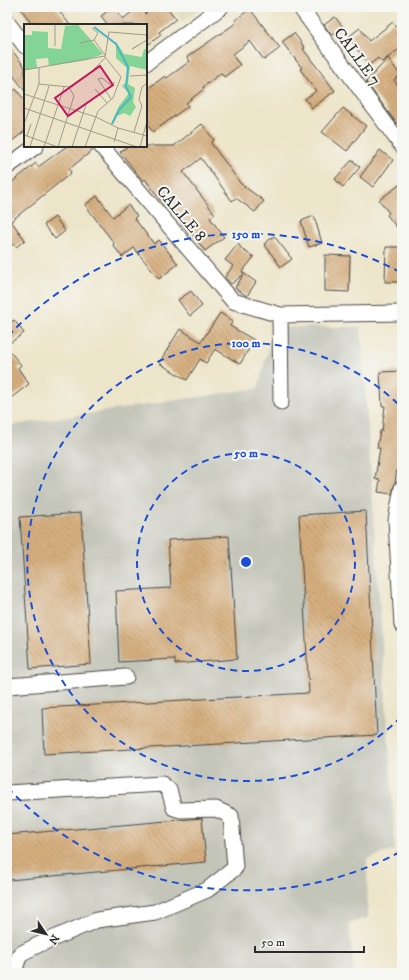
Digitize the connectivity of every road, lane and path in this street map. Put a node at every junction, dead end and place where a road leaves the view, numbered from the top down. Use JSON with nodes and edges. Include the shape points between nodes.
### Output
{"nodes":[{"id":1,"x":221,"y":7,"type":"edge"},
{"id":2,"x":300,"y":7,"type":"edge"},
{"id":3,"x":7,"y":22,"type":"edge"},
{"id":4,"x":24,"y":45,"type":"edge"},
{"id":5,"x":147,"y":62,"type":"edge"},
{"id":6,"x":402,"y":146,"type":"edge"},
{"id":7,"x":35,"y":147,"type":"edge"},
{"id":8,"x":102,"y":147,"type":"edge"},
{"id":9,"x":7,"y":168,"type":"edge"},
{"id":10,"x":402,"y":313,"type":"edge"},
{"id":11,"x":280,"y":315,"type":"junction"},
{"id":12,"x":280,"y":402,"type":"dead end"},
{"id":13,"x":402,"y":488,"type":"edge"},
{"id":14,"x":402,"y":625,"type":"edge"},
{"id":15,"x":126,"y":677,"type":"dead end"},
{"id":16,"x":7,"y":686,"type":"edge"},
{"id":17,"x":7,"y":793,"type":"edge"},
{"id":18,"x":16,"y":973,"type":"edge"}],
"edges":[{"from":1,"to":5,"type":"street"},
{"from":2,"to":6,"type":"street","name":"CALLE 7"},
{"from":3,"to":4,"type":"street"},
{"from":7,"to":9,"type":"street"},
{"from":8,"to":11,"type":"street","name":"CALLE 8","via":[[233,301]]},
{"from":10,"to":11,"type":"street","name":"CALLE 8"},
{"from":11,"to":12,"type":"street"},
{"from":13,"to":14,"type":"street","via":[[396,520]]},
{"from":15,"to":16,"type":"street"},
{"from":17,"to":18,"type":"street","via":[[162,784],[169,790],[174,808],[216,809],[231,816],[235,868],[207,890],[155,912],[97,920],[40,944],[20,954]]}]}
